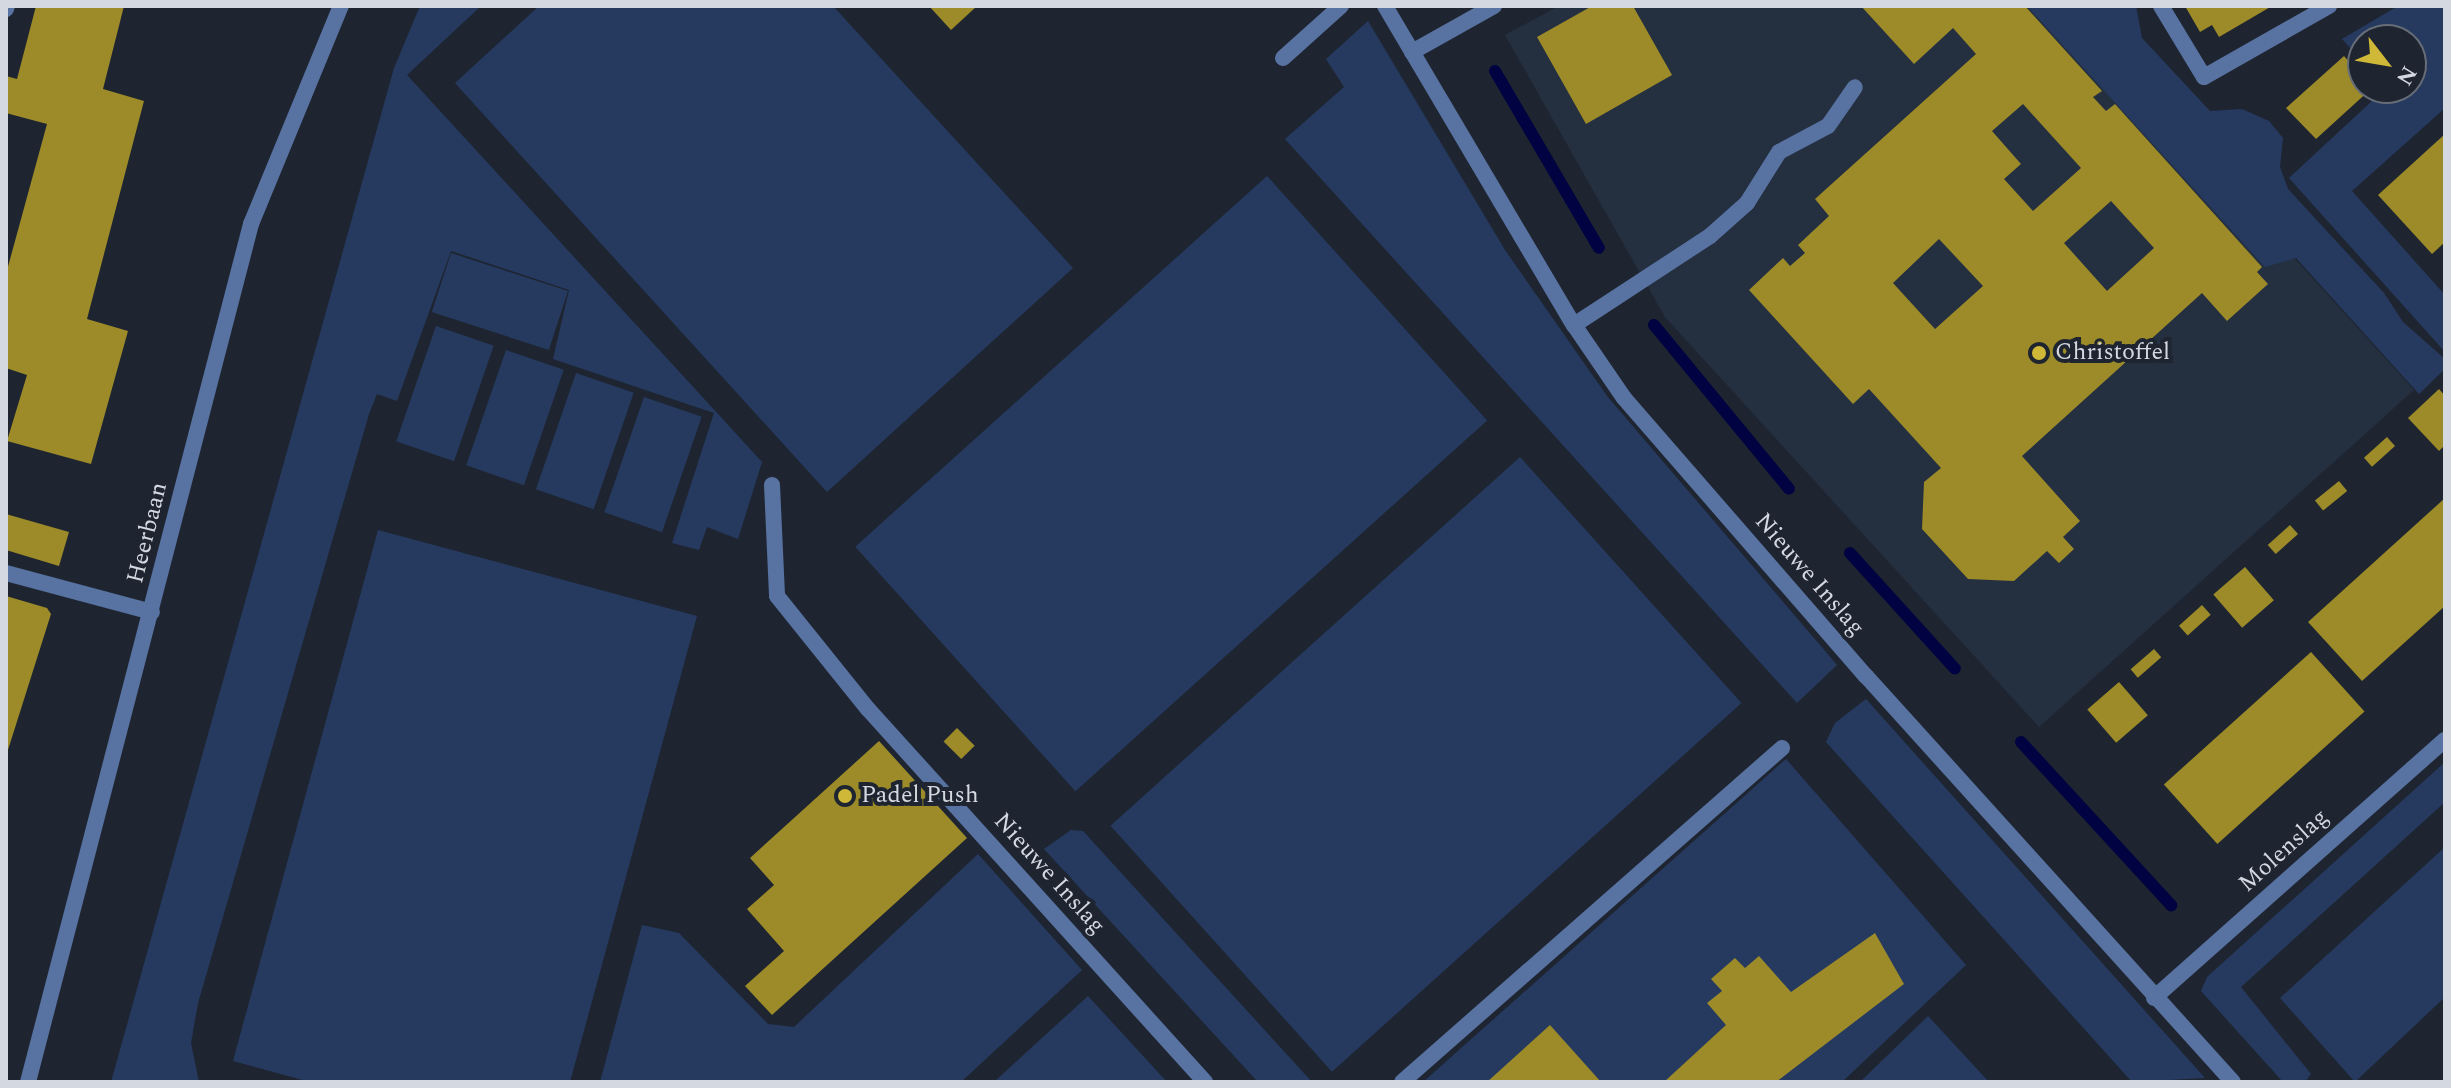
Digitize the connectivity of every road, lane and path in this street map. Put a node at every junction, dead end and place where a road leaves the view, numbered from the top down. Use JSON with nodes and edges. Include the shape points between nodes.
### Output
{"nodes":[{"id":1,"x":341,"y":6,"type":"edge"},
{"id":2,"x":1341,"y":6,"type":"edge"},
{"id":3,"x":1385,"y":6,"type":"edge"},
{"id":4,"x":1494,"y":6,"type":"edge"},
{"id":5,"x":2161,"y":6,"type":"edge"},
{"id":6,"x":2329,"y":6,"type":"edge"},
{"id":7,"x":1412,"y":52,"type":"junction"},
{"id":8,"x":1283,"y":58,"type":"dead end"},
{"id":9,"x":1855,"y":87,"type":"dead end"},
{"id":10,"x":1574,"y":325,"type":"junction"},
{"id":11,"x":772,"y":485,"type":"dead end"},
{"id":12,"x":6,"y":573,"type":"edge"},
{"id":13,"x":152,"y":612,"type":"junction"},
{"id":14,"x":2445,"y":740,"type":"edge"},
{"id":15,"x":1782,"y":748,"type":"dead end"},
{"id":16,"x":2154,"y":998,"type":"junction"},
{"id":17,"x":28,"y":1082,"type":"edge"},
{"id":18,"x":1205,"y":1082,"type":"edge"},
{"id":19,"x":1402,"y":1082,"type":"edge"},
{"id":20,"x":2233,"y":1082,"type":"edge"}],
"edges":[{"from":1,"to":13,"type":"street","name":"Heerbaan","via":[[251,224]]},
{"from":2,"to":8,"type":"street"},
{"from":3,"to":7,"type":"street","name":"Nieuwe Inslag"},
{"from":4,"to":7,"type":"street"},
{"from":5,"to":6,"type":"street","via":[[2204,77]]},
{"from":7,"to":10,"type":"street","name":"Nieuwe Inslag"},
{"from":9,"to":10,"type":"street","via":[[1828,126],[1779,152],[1747,203],[1710,236]]},
{"from":10,"to":16,"type":"street","name":"Nieuwe Inslag","via":[[1644,421]]},
{"from":11,"to":18,"type":"street","name":"Nieuwe Inslag","via":[[777,596],[868,709]]},
{"from":12,"to":13,"type":"street"},
{"from":13,"to":17,"type":"street","name":"Heerbaan"},
{"from":14,"to":16,"type":"street","name":"Molenslag"},
{"from":15,"to":19,"type":"street"},
{"from":16,"to":20,"type":"street","name":"Nieuwe Inslag"}]}
